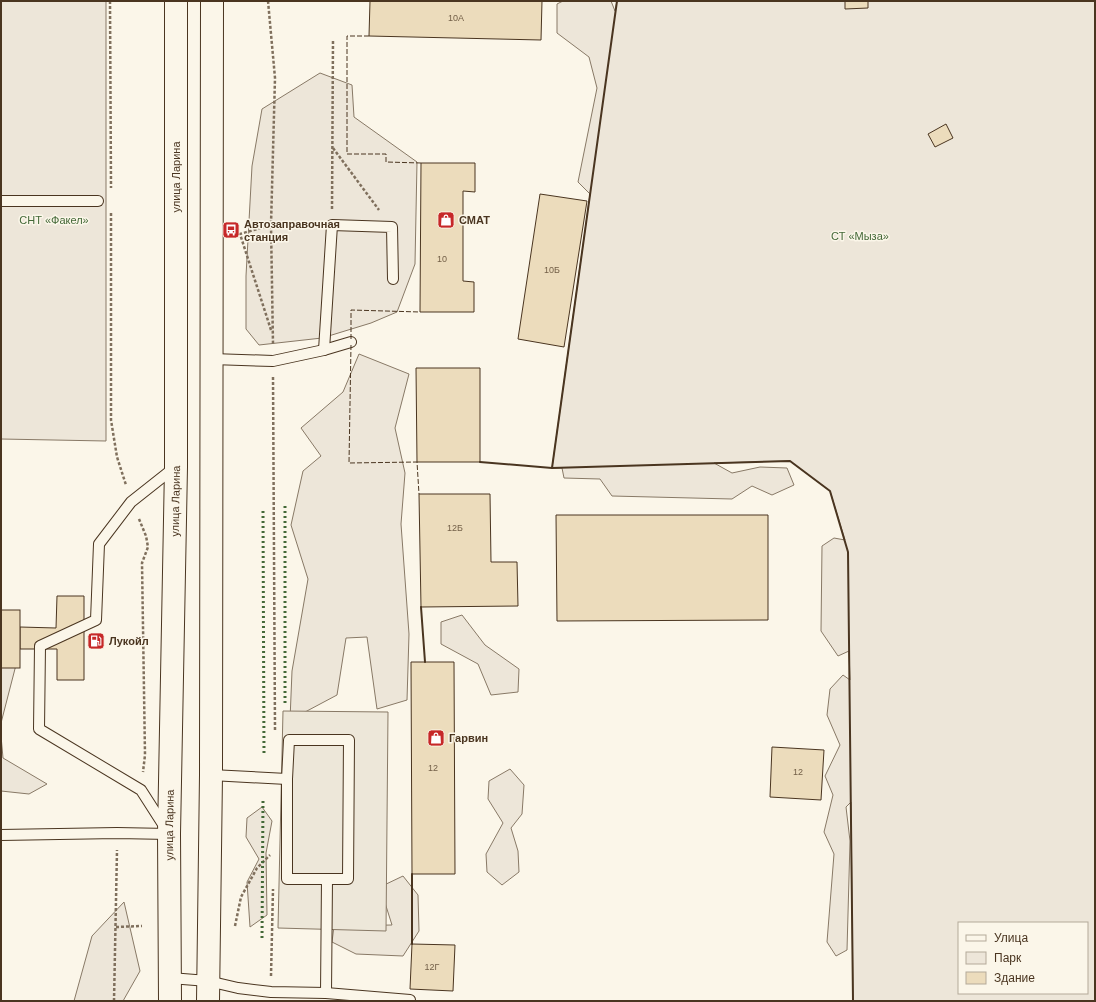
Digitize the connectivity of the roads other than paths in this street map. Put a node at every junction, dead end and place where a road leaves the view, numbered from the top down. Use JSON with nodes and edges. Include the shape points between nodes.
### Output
{"nodes":[{"id":1,"x":176,"y":1,"type":"edge"},
{"id":2,"x":212,"y":1,"type":"edge"},
{"id":3,"x":1,"y":201,"type":"edge"},
{"id":4,"x":98,"y":201,"type":"dead end"},
{"id":5,"x":393,"y":279,"type":"dead end"},
{"id":6,"x":351,"y":342,"type":"dead end"},
{"id":7,"x":324,"y":350,"type":"junction"},
{"id":8,"x":212,"y":359,"type":"junction"},
{"id":9,"x":176,"y":467,"type":"junction"},
{"id":10,"x":212,"y":775,"type":"junction"},
{"id":11,"x":287,"y":779,"type":"junction"},
{"id":12,"x":169,"y":834,"type":"junction"},
{"id":13,"x":1,"y":835,"type":"edge"},
{"id":14,"x":327,"y":879,"type":"junction"},
{"id":15,"x":170,"y":978,"type":"junction"},
{"id":16,"x":208,"y":991,"type":"edge"},
{"id":17,"x":326,"y":993,"type":"junction"},
{"id":18,"x":410,"y":1000,"type":"dead end"},
{"id":19,"x":170,"y":1001,"type":"edge"}],
"edges":[{"from":1,"to":9,"type":"main road","name":"улица Ларина"},
{"from":2,"to":8,"type":"main road"},
{"from":3,"to":4,"type":"lane"},
{"from":5,"to":7,"type":"lane","via":[[392,227],[332,225]]},
{"from":6,"to":7,"type":"lane"},
{"from":7,"to":8,"type":"lane","via":[[273,361]]},
{"from":8,"to":10,"type":"main road"},
{"from":9,"to":12,"type":"main road","name":"улица Ларина"},
{"from":9,"to":12,"type":"lane","via":[[131,502],[99,544],[96,620],[40,646],[39,729],[141,790]]},
{"from":10,"to":11,"type":"lane"},
{"from":10,"to":16,"type":"main road"},
{"from":11,"to":14,"type":"lane","via":[[287,879]]},
{"from":11,"to":14,"type":"lane","via":[[289,740],[349,740],[348,880]]},
{"from":12,"to":13,"type":"lane"},
{"from":12,"to":15,"type":"main road","name":"улица Ларина"},
{"from":14,"to":17,"type":"lane"},
{"from":15,"to":16,"type":"lane"},
{"from":15,"to":19,"type":"main road","name":"улица Ларина"},
{"from":16,"to":17,"type":"lane","via":[[238,988],[271,992]]},
{"from":17,"to":18,"type":"lane"}]}
